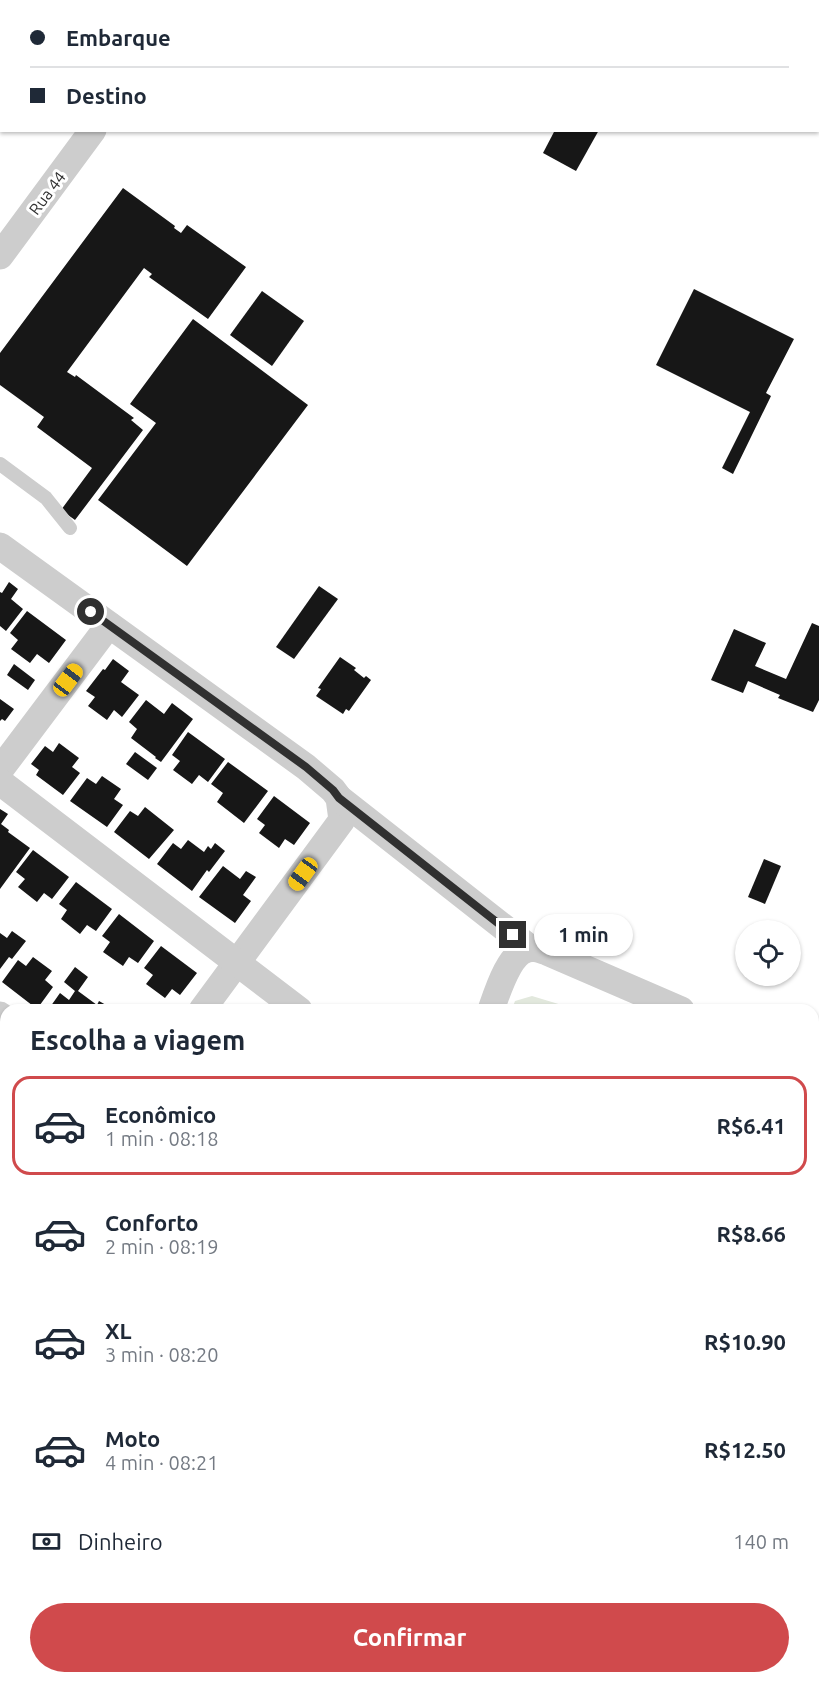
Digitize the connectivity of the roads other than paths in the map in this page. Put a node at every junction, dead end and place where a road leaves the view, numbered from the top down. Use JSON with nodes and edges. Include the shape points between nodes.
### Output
{"nodes":[{"id":1,"x":91,"y":132,"type":"edge"},
{"id":2,"x":3,"y":246,"type":"edge"},
{"id":3,"x":0,"y":464,"type":"edge"},
{"id":4,"x":70,"y":528,"type":"dead end"},
{"id":5,"x":0,"y":546,"type":"edge"},
{"id":6,"x":109,"y":625,"type":"junction"},
{"id":7,"x":0,"y":770,"type":"edge"},
{"id":8,"x":0,"y":782,"type":"edge"},
{"id":9,"x":339,"y":798,"type":"junction"},
{"id":10,"x":530,"y":948,"type":"junction"},
{"id":11,"x":237,"y":963,"type":"junction"},
{"id":12,"x":206,"y":1004,"type":"edge"},
{"id":13,"x":292,"y":1004,"type":"edge"},
{"id":14,"x":494,"y":1004,"type":"edge"},
{"id":15,"x":667,"y":1004,"type":"edge"}],
"edges":[{"from":1,"to":2,"type":"street","name":"Rua 44"},
{"from":3,"to":4,"type":"lane","via":[[46,498]]},
{"from":5,"to":6,"type":"street"},
{"from":6,"to":7,"type":"street"},
{"from":6,"to":9,"type":"street","via":[[306,767]]},
{"from":8,"to":11,"type":"street"},
{"from":9,"to":10,"type":"street"},
{"from":9,"to":11,"type":"street","via":[[342,820]]},
{"from":10,"to":14,"type":"street","via":[[512,960]]},
{"from":10,"to":15,"type":"street"},
{"from":11,"to":12,"type":"street"},
{"from":11,"to":13,"type":"street"}]}
